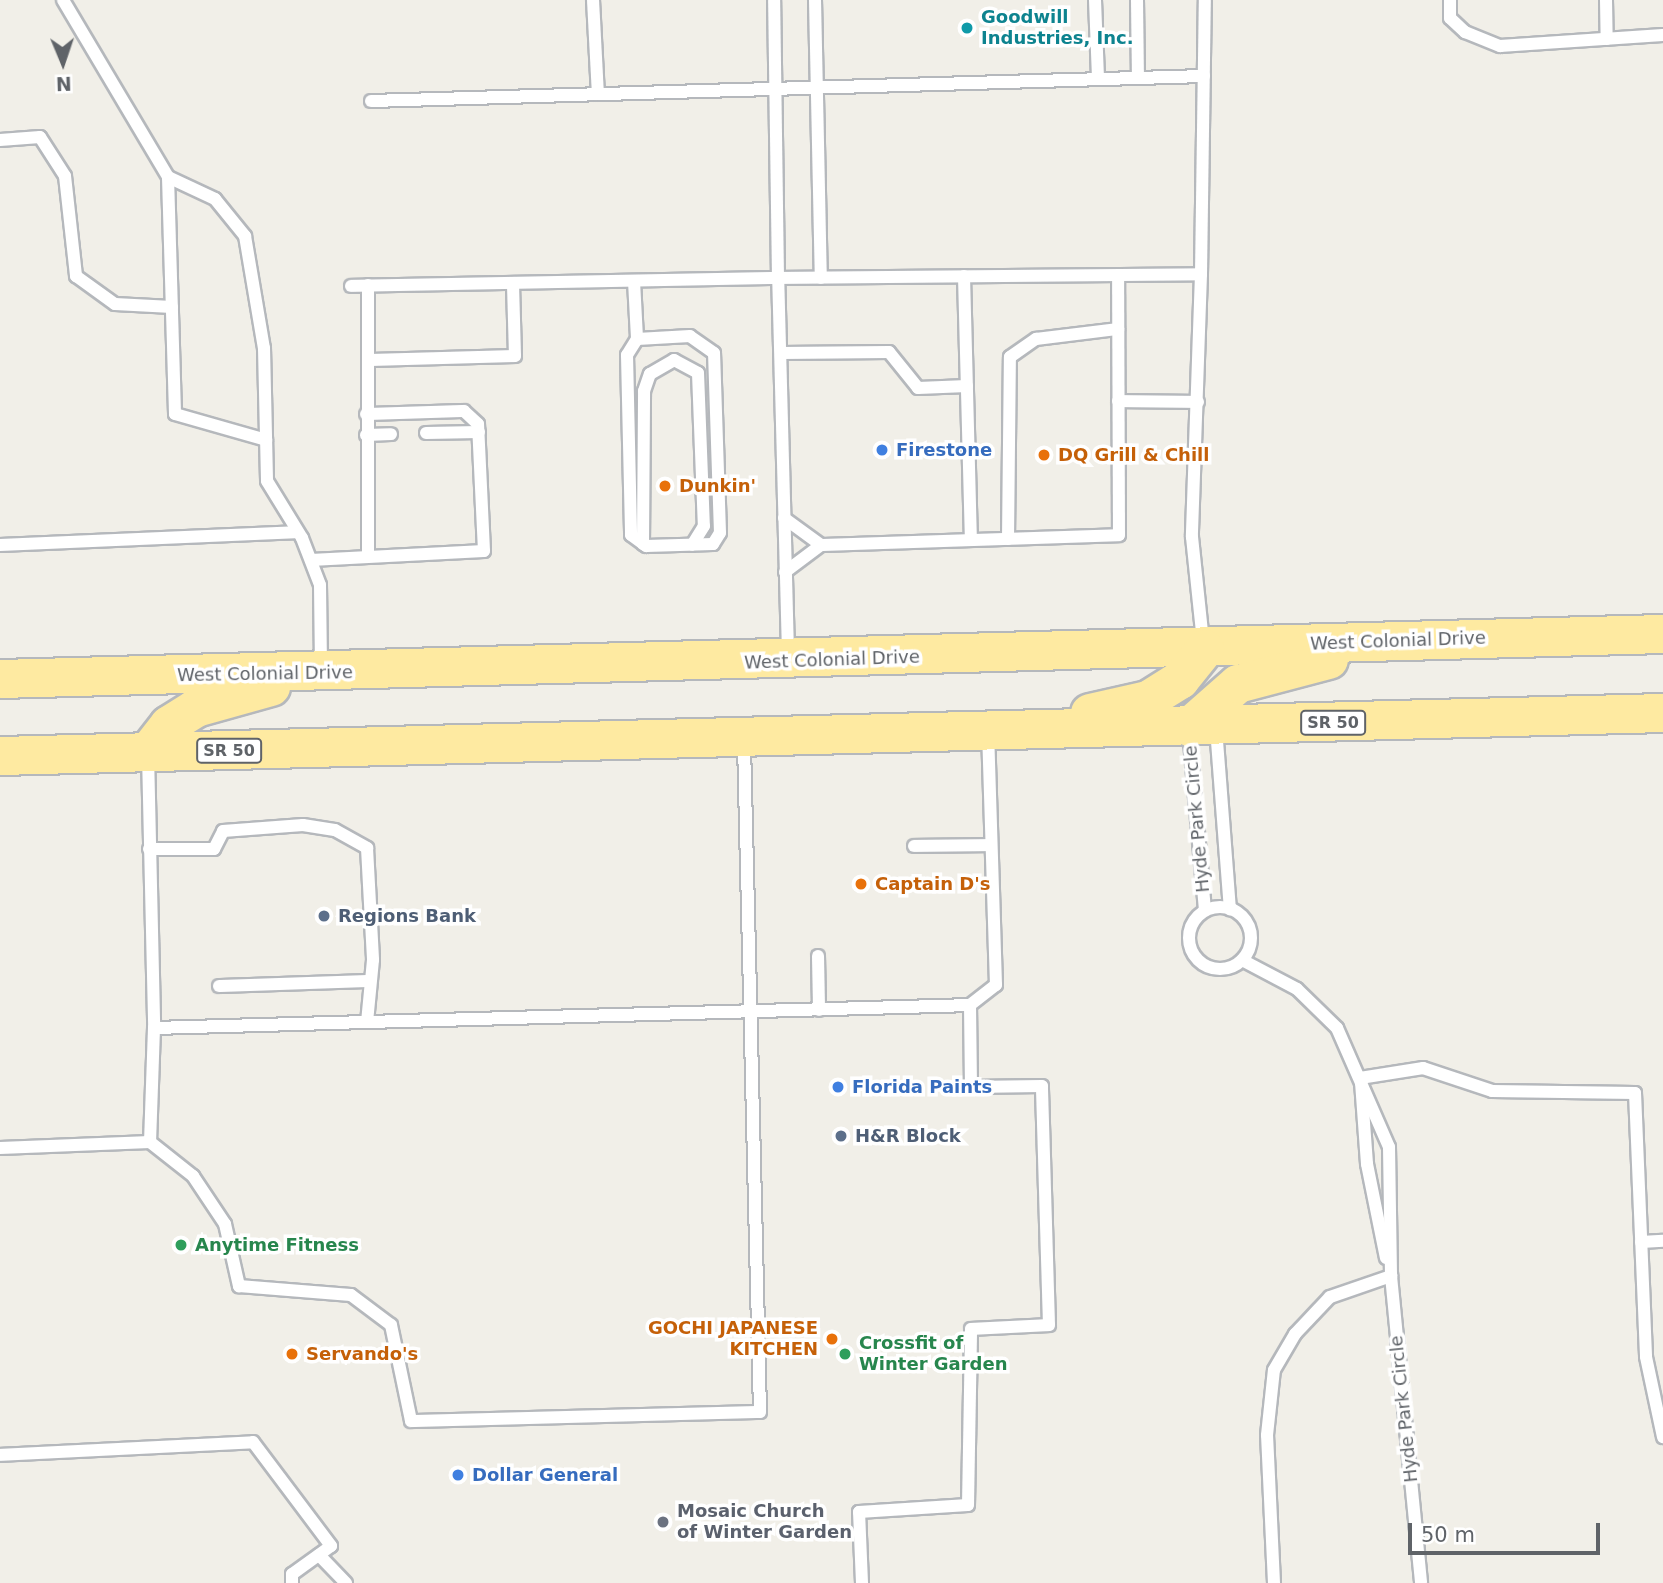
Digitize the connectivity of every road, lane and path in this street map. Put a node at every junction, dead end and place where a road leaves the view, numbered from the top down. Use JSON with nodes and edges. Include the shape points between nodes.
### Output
{"nodes":[{"id":1,"x":63,"y":0,"type":"edge"},
{"id":2,"x":593,"y":0,"type":"edge"},
{"id":3,"x":774,"y":0,"type":"edge"},
{"id":4,"x":815,"y":0,"type":"edge"},
{"id":5,"x":1095,"y":0,"type":"edge"},
{"id":6,"x":1137,"y":0,"type":"edge"},
{"id":7,"x":1205,"y":0,"type":"edge"},
{"id":8,"x":1450,"y":0,"type":"edge"},
{"id":9,"x":1606,"y":0,"type":"edge"},
{"id":10,"x":1663,"y":35,"type":"edge"},
{"id":11,"x":1607,"y":39,"type":"junction"},
{"id":12,"x":1204,"y":76,"type":"junction"},
{"id":13,"x":1138,"y":78,"type":"junction"},
{"id":14,"x":1098,"y":79,"type":"junction"},
{"id":15,"x":817,"y":86,"type":"junction"},
{"id":16,"x":775,"y":87,"type":"junction"},
{"id":17,"x":597,"y":94,"type":"junction"},
{"id":18,"x":371,"y":102,"type":"dead end"},
{"id":19,"x":0,"y":140,"type":"edge"},
{"id":20,"x":168,"y":177,"type":"junction"},
{"id":21,"x":1201,"y":274,"type":"junction"},
{"id":22,"x":1118,"y":275,"type":"junction"},
{"id":23,"x":964,"y":276,"type":"junction"},
{"id":24,"x":778,"y":278,"type":"junction"},
{"id":25,"x":821,"y":278,"type":"junction"},
{"id":26,"x":634,"y":281,"type":"junction"},
{"id":27,"x":513,"y":283,"type":"junction"},
{"id":28,"x":368,"y":285,"type":"junction"},
{"id":29,"x":351,"y":286,"type":"dead end"},
{"id":30,"x":172,"y":307,"type":"junction"},
{"id":31,"x":1118,"y":329,"type":"junction"},
{"id":32,"x":637,"y":339,"type":"junction"},
{"id":33,"x":781,"y":353,"type":"junction"},
{"id":34,"x":370,"y":360,"type":"junction"},
{"id":35,"x":967,"y":386,"type":"junction"},
{"id":36,"x":1118,"y":401,"type":"junction"},
{"id":37,"x":1198,"y":402,"type":"junction"},
{"id":38,"x":366,"y":414,"type":"junction"},
{"id":39,"x":480,"y":432,"type":"junction"},
{"id":40,"x":426,"y":433,"type":"dead end"},
{"id":41,"x":391,"y":434,"type":"dead end"},
{"id":42,"x":366,"y":435,"type":"junction"},
{"id":43,"x":266,"y":440,"type":"junction"},
{"id":44,"x":784,"y":518,"type":"junction"},
{"id":45,"x":295,"y":532,"type":"junction"},
{"id":46,"x":1008,"y":539,"type":"junction"},
{"id":47,"x":971,"y":540,"type":"junction"},
{"id":48,"x":643,"y":544,"type":"junction"},
{"id":49,"x":0,"y":545,"type":"edge"},
{"id":50,"x":692,"y":545,"type":"junction"},
{"id":51,"x":821,"y":545,"type":"junction"},
{"id":52,"x":368,"y":555,"type":"junction"},
{"id":53,"x":311,"y":560,"type":"junction"},
{"id":54,"x":785,"y":572,"type":"junction"},
{"id":55,"x":1663,"y":634,"type":"edge"},
{"id":56,"x":1406,"y":640,"type":"junction"},
{"id":57,"x":1205,"y":649,"type":"junction"},
{"id":58,"x":788,"y":661,"type":"junction"},
{"id":59,"x":321,"y":673,"type":"junction"},
{"id":60,"x":0,"y":678,"type":"edge"},
{"id":61,"x":1663,"y":713,"type":"edge"},
{"id":62,"x":1203,"y":727,"type":"junction"},
{"id":63,"x":995,"y":732,"type":"junction"},
{"id":64,"x":744,"y":739,"type":"junction"},
{"id":65,"x":148,"y":752,"type":"junction"},
{"id":66,"x":0,"y":756,"type":"edge"},
{"id":67,"x":991,"y":845,"type":"junction"},
{"id":68,"x":914,"y":846,"type":"dead end"},
{"id":69,"x":149,"y":849,"type":"junction"},
{"id":70,"x":1230,"y":909,"type":"junction"},
{"id":71,"x":1205,"y":911,"type":"junction"},
{"id":72,"x":818,"y":956,"type":"dead end"},
{"id":73,"x":1242,"y":960,"type":"junction"},
{"id":74,"x":369,"y":981,"type":"junction"},
{"id":75,"x":219,"y":986,"type":"dead end"},
{"id":76,"x":970,"y":1006,"type":"junction"},
{"id":77,"x":819,"y":1010,"type":"junction"},
{"id":78,"x":753,"y":1012,"type":"junction"},
{"id":79,"x":367,"y":1022,"type":"junction"},
{"id":80,"x":154,"y":1028,"type":"junction"},
{"id":81,"x":1360,"y":1078,"type":"junction"},
{"id":82,"x":150,"y":1142,"type":"junction"},
{"id":83,"x":0,"y":1148,"type":"edge"},
{"id":84,"x":1663,"y":1241,"type":"edge"},
{"id":85,"x":1641,"y":1242,"type":"junction"},
{"id":86,"x":1391,"y":1276,"type":"junction"},
{"id":87,"x":1663,"y":1437,"type":"edge"},
{"id":88,"x":0,"y":1455,"type":"edge"},
{"id":89,"x":319,"y":1555,"type":"junction"},
{"id":90,"x":292,"y":1583,"type":"edge"},
{"id":91,"x":346,"y":1583,"type":"edge"},
{"id":92,"x":862,"y":1583,"type":"edge"},
{"id":93,"x":1274,"y":1583,"type":"edge"},
{"id":94,"x":1421,"y":1583,"type":"edge"}],
"edges":[{"from":1,"to":20,"type":"lane"},
{"from":2,"to":17,"type":"lane"},
{"from":3,"to":16,"type":"lane"},
{"from":4,"to":15,"type":"lane"},
{"from":5,"to":14,"type":"lane"},
{"from":6,"to":13,"type":"lane"},
{"from":7,"to":12,"type":"lane"},
{"from":8,"to":11,"type":"lane","via":[[1450,18],[1465,32],[1500,46]]},
{"from":9,"to":11,"type":"lane"},
{"from":10,"to":11,"type":"lane"},
{"from":12,"to":13,"type":"lane"},
{"from":12,"to":21,"type":"lane"},
{"from":13,"to":14,"type":"lane"},
{"from":14,"to":15,"type":"lane"},
{"from":15,"to":16,"type":"lane"},
{"from":15,"to":25,"type":"lane"},
{"from":16,"to":17,"type":"lane"},
{"from":16,"to":24,"type":"lane"},
{"from":17,"to":18,"type":"lane"},
{"from":19,"to":30,"type":"lane","via":[[40,137],[65,176],[76,276],[115,304]]},
{"from":20,"to":30,"type":"lane"},
{"from":20,"to":43,"type":"lane","via":[[215,199],[245,236],[264,348]]},
{"from":21,"to":22,"type":"lane"},
{"from":21,"to":37,"type":"lane"},
{"from":22,"to":23,"type":"lane"},
{"from":22,"to":31,"type":"lane"},
{"from":23,"to":25,"type":"lane"},
{"from":23,"to":35,"type":"lane"},
{"from":24,"to":25,"type":"lane"},
{"from":24,"to":26,"type":"lane"},
{"from":24,"to":33,"type":"lane"},
{"from":26,"to":27,"type":"lane"},
{"from":26,"to":32,"type":"lane"},
{"from":27,"to":28,"type":"lane"},
{"from":27,"to":34,"type":"lane","via":[[514,356]]},
{"from":28,"to":29,"type":"lane"},
{"from":28,"to":34,"type":"lane"},
{"from":30,"to":43,"type":"lane","via":[[175,414]]},
{"from":31,"to":36,"type":"lane"},
{"from":31,"to":46,"type":"lane","via":[[1036,339],[1010,357]]},
{"from":32,"to":48,"type":"lane","via":[[627,355],[631,535]]},
{"from":32,"to":50,"type":"lane","via":[[690,336],[714,353],[720,533],[713,544]]},
{"from":33,"to":35,"type":"lane","via":[[889,352],[919,388]]},
{"from":33,"to":44,"type":"lane"},
{"from":34,"to":38,"type":"lane"},
{"from":35,"to":47,"type":"lane"},
{"from":36,"to":37,"type":"lane"},
{"from":36,"to":46,"type":"lane","via":[[1119,536]]},
{"from":37,"to":57,"type":"lane","via":[[1192,537]]},
{"from":38,"to":39,"type":"lane","via":[[464,411]]},
{"from":38,"to":42,"type":"lane"},
{"from":39,"to":40,"type":"lane"},
{"from":39,"to":52,"type":"lane","via":[[484,551]]},
{"from":41,"to":42,"type":"lane"},
{"from":42,"to":52,"type":"lane"},
{"from":43,"to":45,"type":"lane","via":[[267,481]]},
{"from":44,"to":51,"type":"lane"},
{"from":44,"to":54,"type":"lane"},
{"from":45,"to":49,"type":"lane"},
{"from":45,"to":53,"type":"lane"},
{"from":46,"to":47,"type":"lane"},
{"from":47,"to":51,"type":"lane"},
{"from":48,"to":50,"type":"lane"},
{"from":48,"to":50,"type":"lane","via":[[644,391],[650,374],[674,360],[698,373],[704,526]]},
{"from":51,"to":54,"type":"lane"},
{"from":52,"to":53,"type":"lane"},
{"from":53,"to":59,"type":"lane","via":[[320,585]]},
{"from":54,"to":58,"type":"lane"},
{"from":55,"to":56,"type":"highway","name":"West Colonial Drive"},
{"from":56,"to":57,"type":"highway","name":"West Colonial Drive"},
{"from":56,"to":62,"type":"highway","via":[[1238,684]]},
{"from":57,"to":58,"type":"highway","name":"West Colonial Drive"},
{"from":57,"to":63,"type":"highway","via":[[1180,680],[1148,700]]},
{"from":58,"to":59,"type":"highway","name":"West Colonial Drive"},
{"from":59,"to":60,"type":"highway","name":"West Colonial Drive"},
{"from":59,"to":65,"type":"highway","via":[[196,708],[170,725]]},
{"from":61,"to":62,"type":"highway","number":"SR 50"},
{"from":62,"to":63,"type":"highway","number":"SR 50"},
{"from":62,"to":70,"type":"lane","name":"Hyde Park Circle"},
{"from":62,"to":71,"type":"lane","name":"Hyde Park Circle"},
{"from":63,"to":64,"type":"highway","number":"SR 50"},
{"from":63,"to":67,"type":"lane"},
{"from":64,"to":65,"type":"highway","number":"SR 50"},
{"from":64,"to":78,"type":"lane"},
{"from":65,"to":66,"type":"highway","number":"SR 50"},
{"from":65,"to":69,"type":"lane"},
{"from":67,"to":68,"type":"lane"},
{"from":67,"to":76,"type":"lane","via":[[996,985]]},
{"from":69,"to":74,"type":"lane","via":[[214,849],[223,831],[303,825],[335,830],[367,848]]},
{"from":69,"to":80,"type":"lane"},
{"from":70,"to":71,"type":"lane"},
{"from":70,"to":73,"type":"lane","via":[[1250,931]]},
{"from":71,"to":73,"type":"lane","via":[[1191,926],[1195,957],[1213,968]]},
{"from":72,"to":77,"type":"lane"},
{"from":73,"to":81,"type":"lane","name":"Hyde Park Circle","via":[[1297,989],[1336,1028]]},
{"from":74,"to":75,"type":"lane"},
{"from":74,"to":79,"type":"lane"},
{"from":76,"to":77,"type":"lane"},
{"from":76,"to":92,"type":"lane","via":[[971,1087],[1042,1086],[1049,1325],[971,1329],[968,1505],[859,1512]]},
{"from":77,"to":78,"type":"lane"},
{"from":78,"to":79,"type":"lane"},
{"from":78,"to":82,"type":"lane","via":[[760,1412],[411,1421],[391,1325],[351,1295],[239,1286],[225,1224],[193,1176]]},
{"from":79,"to":80,"type":"lane"},
{"from":80,"to":82,"type":"lane"},
{"from":81,"to":85,"type":"lane","via":[[1423,1068],[1492,1091],[1635,1093]]},
{"from":81,"to":86,"type":"lane","name":"Hyde Park Circle","via":[[1367,1164]]},
{"from":81,"to":86,"type":"lane","name":"Hyde Park Circle","via":[[1389,1147]]},
{"from":82,"to":83,"type":"lane"},
{"from":84,"to":85,"type":"lane"},
{"from":85,"to":87,"type":"lane","via":[[1646,1357]]},
{"from":86,"to":93,"type":"lane","via":[[1330,1297],[1296,1334],[1274,1370],[1266,1435]]},
{"from":86,"to":94,"type":"lane","name":"Hyde Park Circle"},
{"from":88,"to":89,"type":"lane","via":[[253,1442],[331,1546]]},
{"from":89,"to":90,"type":"lane","via":[[292,1574]]},
{"from":89,"to":91,"type":"lane"}]}
